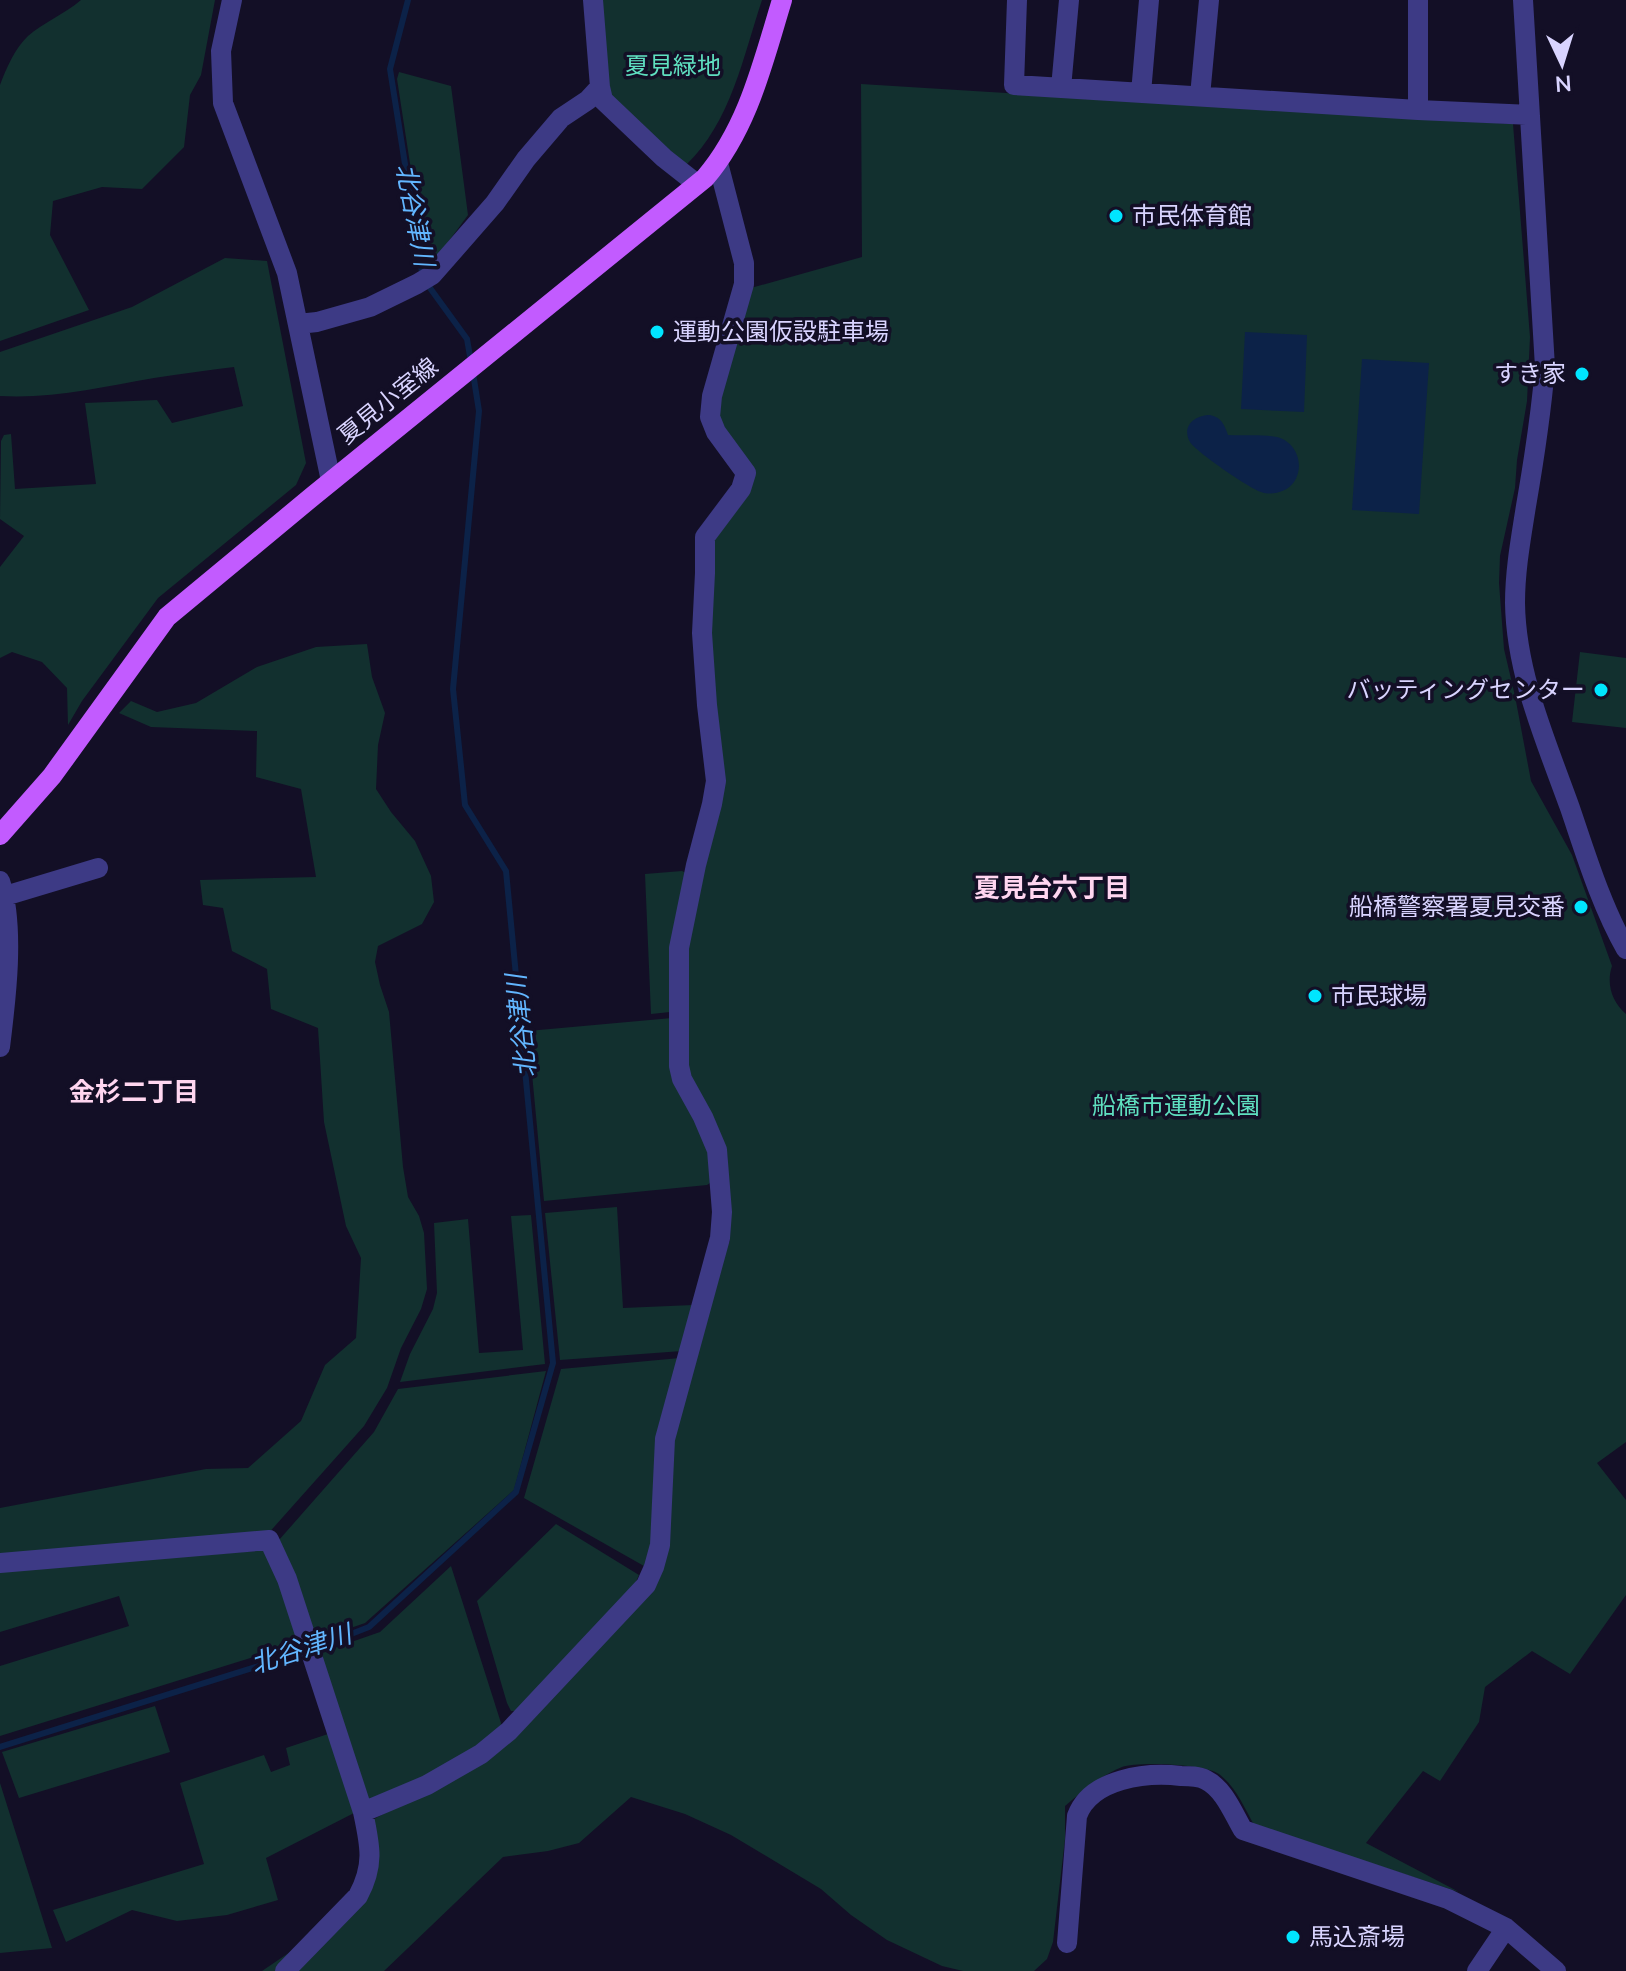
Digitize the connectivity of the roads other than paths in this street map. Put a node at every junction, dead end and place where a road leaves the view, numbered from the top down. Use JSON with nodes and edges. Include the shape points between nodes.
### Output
{"nodes":[{"id":1,"x":232,"y":0,"type":"edge"},
{"id":2,"x":593,"y":0,"type":"edge"},
{"id":3,"x":782,"y":0,"type":"edge"},
{"id":4,"x":1017,"y":0,"type":"edge"},
{"id":5,"x":1069,"y":0,"type":"edge"},
{"id":6,"x":1149,"y":0,"type":"edge"},
{"id":7,"x":1209,"y":0,"type":"edge"},
{"id":8,"x":1418,"y":0,"type":"edge"},
{"id":9,"x":1523,"y":0,"type":"edge"},
{"id":10,"x":600,"y":87,"type":"junction"},
{"id":11,"x":1061,"y":88,"type":"junction"},
{"id":12,"x":1141,"y":93,"type":"junction"},
{"id":13,"x":1200,"y":96,"type":"junction"},
{"id":14,"x":1418,"y":110,"type":"junction"},
{"id":15,"x":1530,"y":115,"type":"junction"},
{"id":16,"x":718,"y":163,"type":"junction"},
{"id":17,"x":697,"y":184,"type":"junction"},
{"id":18,"x":298,"y":324,"type":"junction"},
{"id":19,"x":331,"y":481,"type":"junction"},
{"id":20,"x":0,"y":835,"type":"edge"},
{"id":21,"x":98,"y":868,"type":"dead end"},
{"id":22,"x":2,"y":889,"type":"edge"},
{"id":23,"x":1626,"y":949,"type":"edge"},
{"id":24,"x":0,"y":1047,"type":"edge"},
{"id":25,"x":0,"y":1563,"type":"edge"},
{"id":26,"x":363,"y":1812,"type":"junction"},
{"id":27,"x":1506,"y":1928,"type":"junction"},
{"id":28,"x":1067,"y":1943,"type":"dead end"},
{"id":29,"x":285,"y":1971,"type":"edge"},
{"id":30,"x":1477,"y":1971,"type":"edge"},
{"id":31,"x":1556,"y":1971,"type":"edge"}],
"edges":[{"from":1,"to":18,"type":"street","via":[[221,51],[223,103],[287,273]]},
{"from":2,"to":10,"type":"street"},
{"from":3,"to":16,"type":"main road","name":"夏見小室線","via":[[743,120]]},
{"from":4,"to":11,"type":"street","via":[[1014,85]]},
{"from":5,"to":11,"type":"street"},
{"from":6,"to":12,"type":"street"},
{"from":7,"to":13,"type":"street"},
{"from":8,"to":14,"type":"street"},
{"from":9,"to":15,"type":"street"},
{"from":10,"to":17,"type":"street","via":[[603,100]]},
{"from":10,"to":18,"type":"street","via":[[561,118],[495,203],[425,279],[370,307]]},
{"from":11,"to":12,"type":"street"},
{"from":12,"to":13,"type":"street"},
{"from":13,"to":14,"type":"street"},
{"from":14,"to":15,"type":"street"},
{"from":15,"to":23,"type":"street","via":[[1545,367],[1518,558],[1517,636],[1537,716]]},
{"from":16,"to":17,"type":"main road","name":"夏見小室線"},
{"from":16,"to":26,"type":"street","via":[[744,263],[744,284],[710,417],[746,473],[741,489],[705,537],[702,633],[716,781],[679,948],[679,1066],[717,1150],[722,1212],[720,1238],[665,1439],[660,1545],[646,1585],[509,1731],[458,1768]]},
{"from":17,"to":19,"type":"main road","name":"夏見小室線"},
{"from":18,"to":19,"type":"street"},
{"from":19,"to":20,"type":"main road","name":"夏見小室線","via":[[167,617],[52,776]]},
{"from":21,"to":22,"type":"street"},
{"from":22,"to":24,"type":"street","via":[[8,943]]},
{"from":25,"to":26,"type":"street","via":[[269,1540],[287,1579]]},
{"from":26,"to":29,"type":"street","via":[[371,1848],[365,1882],[358,1896]]},
{"from":27,"to":28,"type":"street","via":[[1448,1899],[1243,1830],[1218,1788],[1204,1778],[1173,1775],[1127,1777],[1081,1805]]},
{"from":27,"to":30,"type":"street"},
{"from":27,"to":31,"type":"street"}]}
